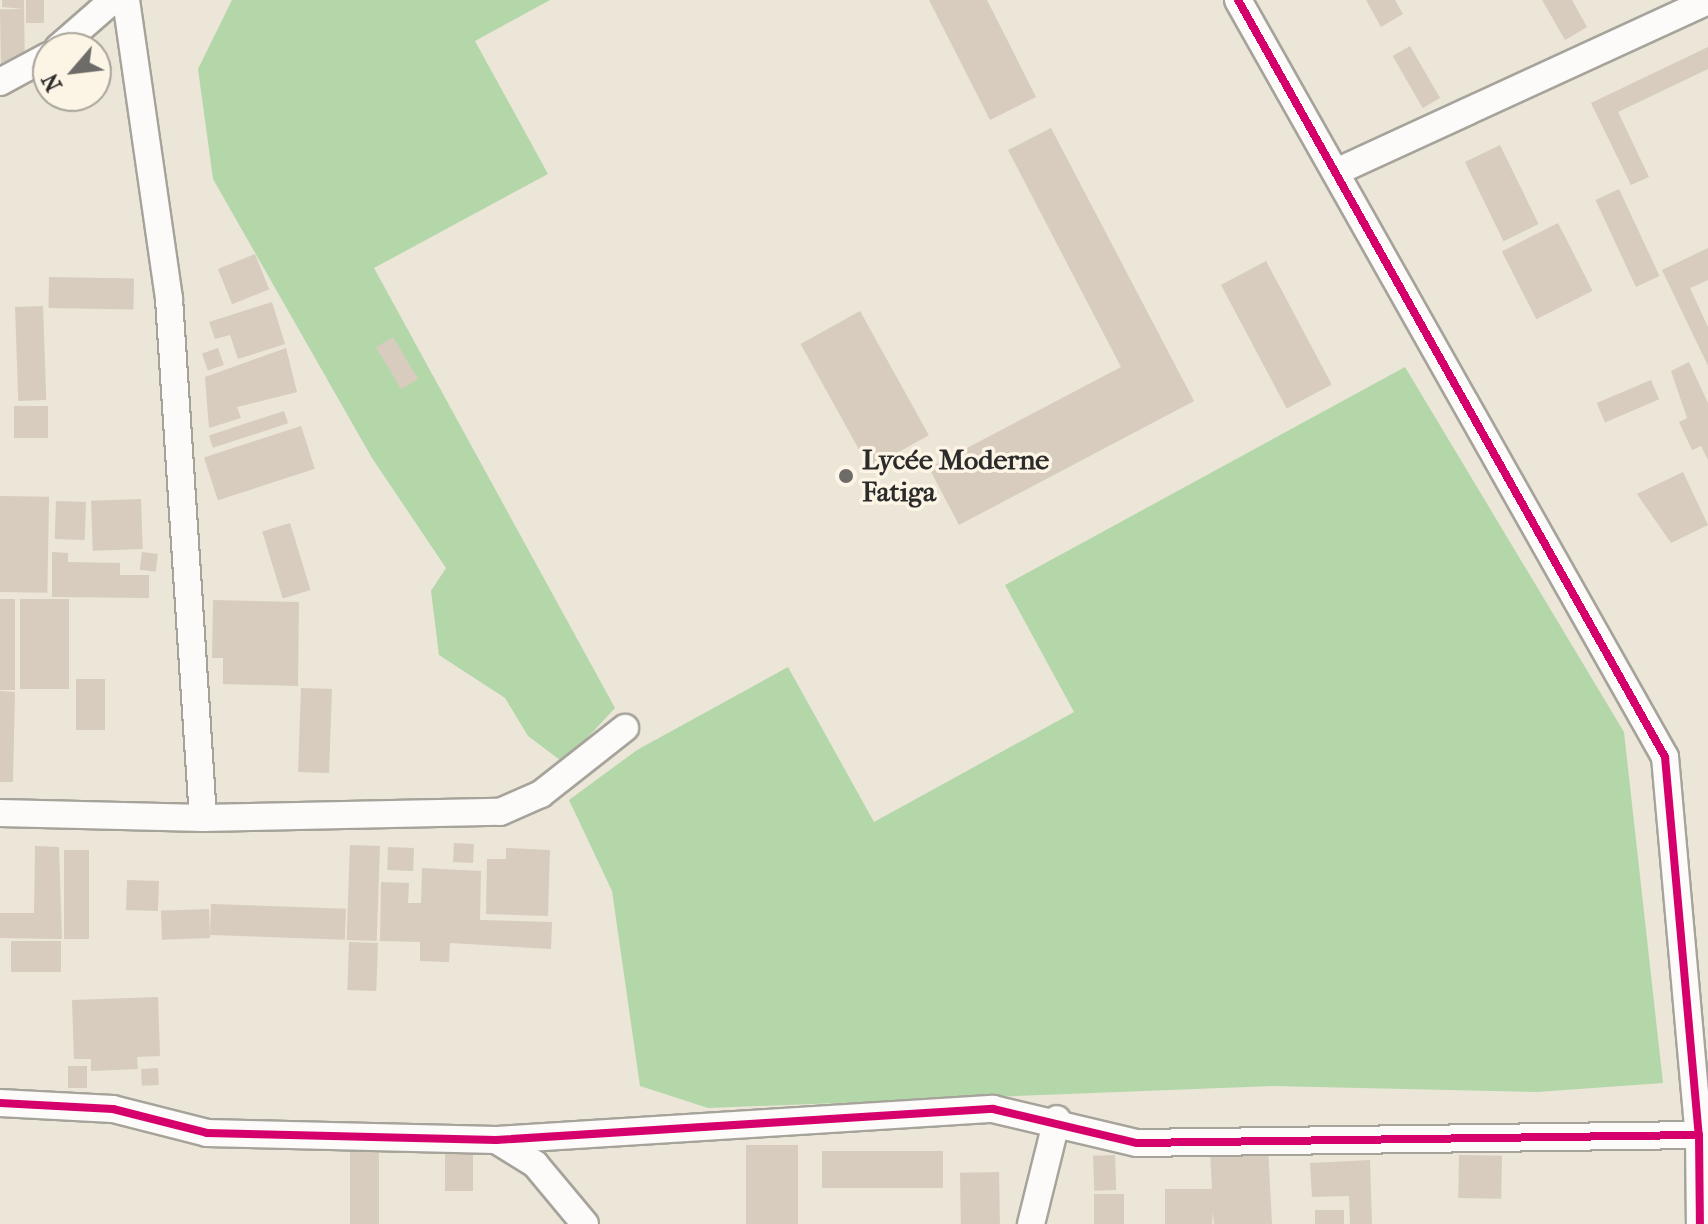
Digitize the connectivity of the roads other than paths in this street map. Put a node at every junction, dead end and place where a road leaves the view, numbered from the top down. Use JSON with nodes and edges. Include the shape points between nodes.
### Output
{"nodes":[{"id":1,"x":113,"y":0,"type":"edge"},
{"id":2,"x":126,"y":0,"type":"edge"},
{"id":3,"x":1238,"y":0,"type":"edge"},
{"id":4,"x":1708,"y":1,"type":"edge"},
{"id":5,"x":76,"y":32,"type":"edge"},
{"id":6,"x":32,"y":65,"type":"edge"},
{"id":7,"x":0,"y":82,"type":"edge"},
{"id":8,"x":1336,"y":172,"type":"junction"},
{"id":9,"x":625,"y":728,"type":"dead end"},
{"id":10,"x":0,"y":813,"type":"edge"},
{"id":11,"x":203,"y":818,"type":"junction"},
{"id":12,"x":1699,"y":1021,"type":"edge"},
{"id":13,"x":0,"y":1103,"type":"edge"},
{"id":14,"x":1057,"y":1119,"type":"junction"},
{"id":15,"x":1699,"y":1135,"type":"junction"},
{"id":16,"x":496,"y":1140,"type":"junction"},
{"id":17,"x":585,"y":1224,"type":"edge"},
{"id":18,"x":1031,"y":1224,"type":"edge"},
{"id":19,"x":1700,"y":1224,"type":"edge"}],
"edges":[{"from":1,"to":5,"type":"street"},
{"from":2,"to":11,"type":"street","via":[[169,299],[198,654]]},
{"from":3,"to":8,"type":"street"},
{"from":4,"to":8,"type":"street"},
{"from":6,"to":7,"type":"street"},
{"from":8,"to":12,"type":"street","via":[[1665,757]]},
{"from":9,"to":11,"type":"street","via":[[541,794],[500,812]]},
{"from":10,"to":11,"type":"street"},
{"from":12,"to":15,"type":"street"},
{"from":13,"to":16,"type":"street","via":[[113,1109],[207,1133]]},
{"from":14,"to":15,"type":"street","via":[[1137,1143]]},
{"from":14,"to":16,"type":"street","via":[[993,1109]]},
{"from":14,"to":18,"type":"street"},
{"from":15,"to":19,"type":"street"},
{"from":16,"to":17,"type":"street","via":[[535,1164]]}]}
